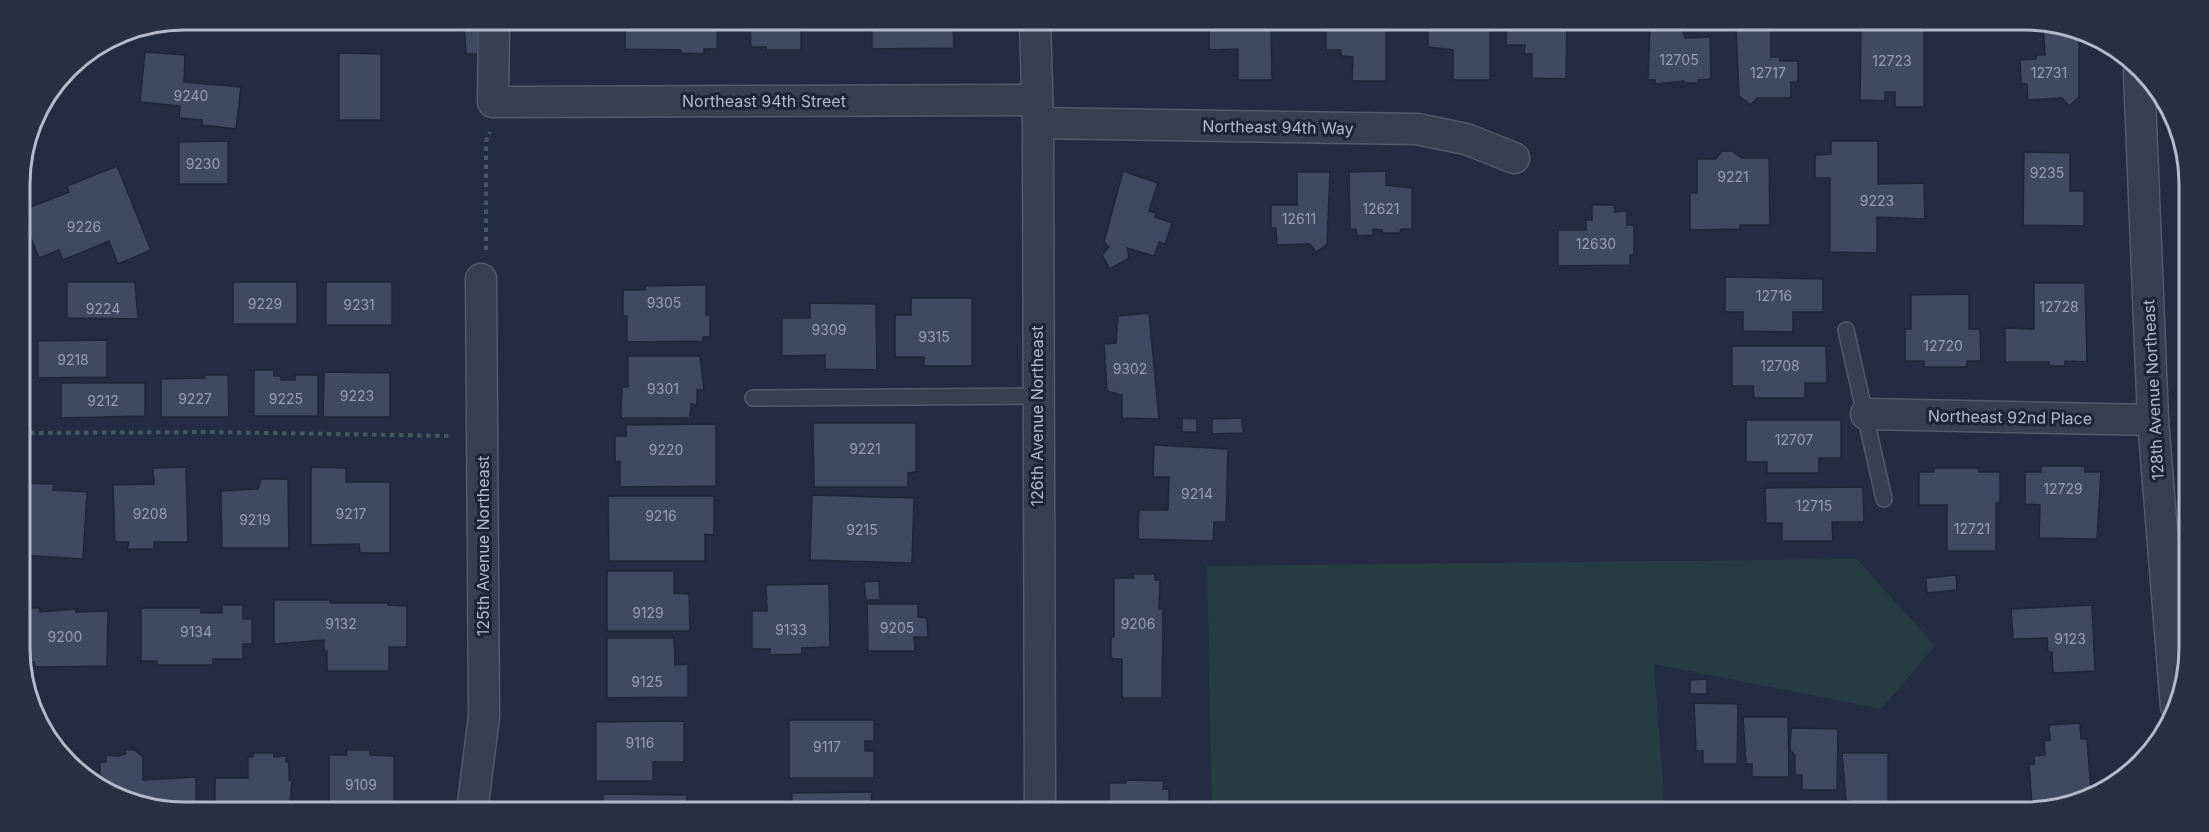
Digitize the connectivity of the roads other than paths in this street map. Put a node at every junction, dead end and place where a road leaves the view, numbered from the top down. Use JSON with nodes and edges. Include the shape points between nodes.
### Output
{"nodes":[{"id":1,"x":494,"y":30,"type":"edge"},
{"id":2,"x":1035,"y":30,"type":"edge"},
{"id":3,"x":2139,"y":81,"type":"edge"},
{"id":4,"x":1037,"y":112,"type":"junction"},
{"id":5,"x":1514,"y":159,"type":"dead end"},
{"id":6,"x":483,"y":267,"type":"road end"},
{"id":7,"x":1846,"y":330,"type":"dead end"},
{"id":8,"x":1037,"y":396,"type":"junction"},
{"id":9,"x":753,"y":398,"type":"dead end"},
{"id":10,"x":1866,"y":414,"type":"junction"},
{"id":11,"x":2153,"y":420,"type":"junction"},
{"id":12,"x":1884,"y":499,"type":"dead end"},
{"id":13,"x":2176,"y":678,"type":"edge"},
{"id":14,"x":473,"y":802,"type":"edge"},
{"id":15,"x":1040,"y":802,"type":"edge"}],
"edges":[{"from":1,"to":4,"type":"street","name":"Northeast 94th Street","via":[[493,114]]},
{"from":2,"to":4,"type":"street","name":"126th Avenue Northeast"},
{"from":3,"to":11,"type":"street","name":"128th Avenue Northeast"},
{"from":4,"to":5,"type":"street","name":"Northeast 94th Way","via":[[1417,129],[1466,140]]},
{"from":4,"to":8,"type":"street","name":"126th Avenue Northeast"},
{"from":6,"to":14,"type":"street","name":"125th Avenue Northeast","via":[[484,716]]},
{"from":7,"to":10,"type":"lane"},
{"from":8,"to":9,"type":"lane"},
{"from":8,"to":15,"type":"street","name":"126th Avenue Northeast"},
{"from":10,"to":11,"type":"street","name":"Northeast 92nd Place"},
{"from":10,"to":12,"type":"lane"},
{"from":11,"to":13,"type":"street","name":"128th Avenue Northeast"}]}
